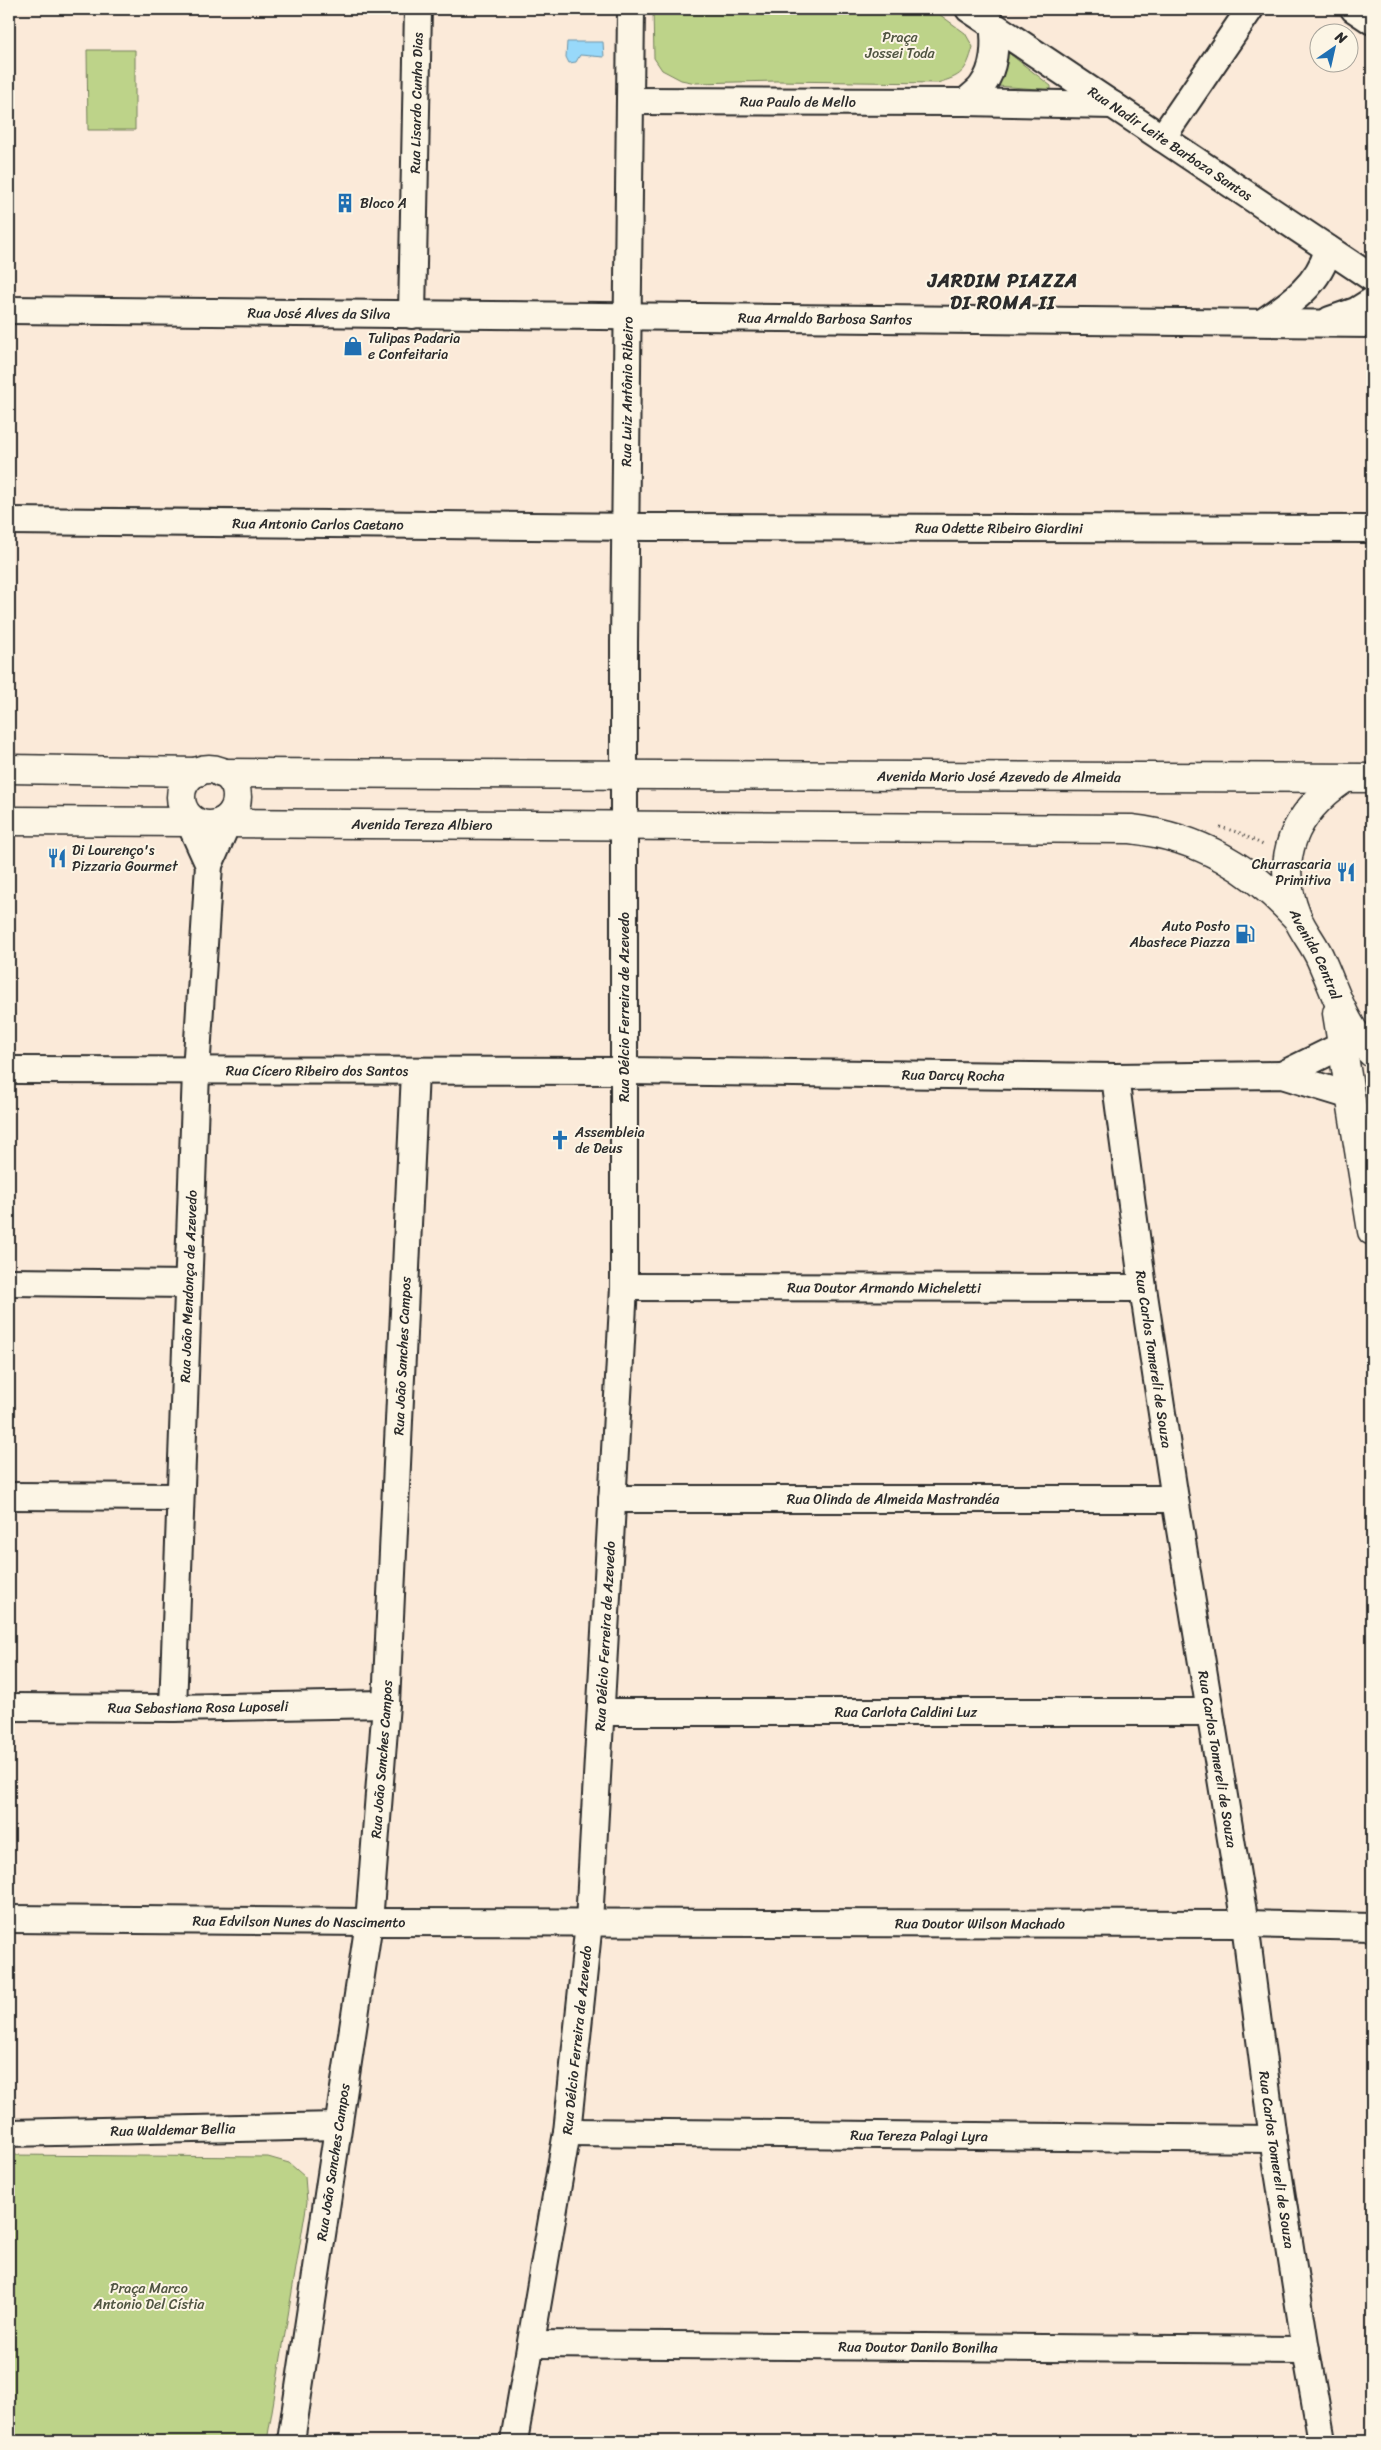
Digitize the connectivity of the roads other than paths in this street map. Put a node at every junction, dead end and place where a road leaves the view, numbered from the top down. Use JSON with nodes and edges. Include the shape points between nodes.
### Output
{"nodes":[{"id":1,"x":418,"y":9,"type":"edge"},
{"id":2,"x":631,"y":9,"type":"edge"},
{"id":3,"x":969,"y":9,"type":"edge"},
{"id":4,"x":1250,"y":9,"type":"edge"},
{"id":5,"x":1354,"y":9,"type":"edge"},
{"id":6,"x":1372,"y":21,"type":"edge"},
{"id":7,"x":993,"y":25,"type":"junction"},
{"id":8,"x":630,"y":101,"type":"junction"},
{"id":9,"x":965,"y":102,"type":"junction"},
{"id":10,"x":1113,"y":105,"type":"junction"},
{"id":11,"x":1162,"y":138,"type":"junction"},
{"id":12,"x":1328,"y":249,"type":"junction"},
{"id":13,"x":1372,"y":278,"type":"edge"},
{"id":14,"x":1372,"y":301,"type":"edge"},
{"id":15,"x":9,"y":310,"type":"edge"},
{"id":16,"x":412,"y":315,"type":"junction"},
{"id":17,"x":628,"y":316,"type":"junction"},
{"id":18,"x":1263,"y":322,"type":"junction"},
{"id":19,"x":1318,"y":324,"type":"junction"},
{"id":20,"x":1372,"y":324,"type":"edge"},
{"id":21,"x":9,"y":521,"type":"edge"},
{"id":22,"x":626,"y":527,"type":"junction"},
{"id":23,"x":1372,"y":529,"type":"edge"},
{"id":24,"x":9,"y":769,"type":"edge"},
{"id":25,"x":210,"y":772,"type":"junction"},
{"id":26,"x":625,"y":775,"type":"junction"},
{"id":27,"x":1372,"y":778,"type":"edge"},
{"id":28,"x":1344,"y":779,"type":"junction"},
{"id":29,"x":208,"y":819,"type":"junction"},
{"id":30,"x":9,"y":821,"type":"edge"},
{"id":31,"x":625,"y":826,"type":"junction"},
{"id":32,"x":208,"y":865,"type":"junction"},
{"id":33,"x":1298,"y":918,"type":"junction"},
{"id":34,"x":1335,"y":996,"type":"junction"},
{"id":35,"x":1343,"y":1045,"type":"junction"},
{"id":36,"x":1372,"y":1053,"type":"edge"},
{"id":37,"x":9,"y":1070,"type":"edge"},
{"id":38,"x":625,"y":1071,"type":"junction"},
{"id":39,"x":196,"y":1072,"type":"junction"},
{"id":40,"x":415,"y":1072,"type":"junction"},
{"id":41,"x":1282,"y":1075,"type":"junction"},
{"id":42,"x":1115,"y":1077,"type":"junction"},
{"id":43,"x":1351,"y":1096,"type":"junction"},
{"id":44,"x":1372,"y":1231,"type":"edge"},
{"id":45,"x":9,"y":1282,"type":"edge"},
{"id":46,"x":188,"y":1284,"type":"junction"},
{"id":47,"x":624,"y":1287,"type":"junction"},
{"id":48,"x":1143,"y":1288,"type":"junction"},
{"id":49,"x":9,"y":1496,"type":"edge"},
{"id":50,"x":180,"y":1497,"type":"junction"},
{"id":51,"x":612,"y":1499,"type":"junction"},
{"id":52,"x":1175,"y":1499,"type":"junction"},
{"id":53,"x":386,"y":1704,"type":"junction"},
{"id":54,"x":9,"y":1707,"type":"edge"},
{"id":55,"x":173,"y":1708,"type":"junction"},
{"id":56,"x":602,"y":1712,"type":"junction"},
{"id":57,"x":1210,"y":1712,"type":"junction"},
{"id":58,"x":9,"y":1919,"type":"edge"},
{"id":59,"x":369,"y":1922,"type":"junction"},
{"id":60,"x":589,"y":1922,"type":"junction"},
{"id":61,"x":1245,"y":1924,"type":"junction"},
{"id":62,"x":1372,"y":1927,"type":"edge"},
{"id":63,"x":337,"y":2126,"type":"junction"},
{"id":64,"x":567,"y":2132,"type":"junction"},
{"id":65,"x":9,"y":2133,"type":"edge"},
{"id":66,"x":1273,"y":2139,"type":"junction"},
{"id":67,"x":532,"y":2344,"type":"junction"},
{"id":68,"x":1306,"y":2350,"type":"junction"},
{"id":69,"x":291,"y":2441,"type":"edge"},
{"id":70,"x":514,"y":2441,"type":"edge"},
{"id":71,"x":1322,"y":2441,"type":"edge"}],
"edges":[{"from":1,"to":16,"type":"street","name":"Rua Lisardo Cunha Dias"},
{"from":2,"to":8,"type":"street","name":"Rua Luiz Antônio Ribeiro"},
{"from":3,"to":7,"type":"street","name":"Rua Nadir Leite Barboza Santos"},
{"from":4,"to":11,"type":"street"},
{"from":5,"to":6,"type":"street"},
{"from":7,"to":9,"type":"street","via":[[996,46],[991,65],[983,85]]},
{"from":7,"to":10,"type":"street","name":"Rua Nadir Leite Barboza Santos"},
{"from":8,"to":9,"type":"street","name":"Rua Paulo de Mello"},
{"from":8,"to":17,"type":"street","name":"Rua Luiz Antônio Ribeiro"},
{"from":9,"to":10,"type":"street","name":"Rua Paulo de Mello"},
{"from":10,"to":11,"type":"street","name":"Rua Nadir Leite Barboza Santos"},
{"from":11,"to":12,"type":"street","name":"Rua Nadir Leite Barboza Santos"},
{"from":12,"to":13,"type":"street","name":"Rua Nadir Leite Barboza Santos"},
{"from":12,"to":18,"type":"street","via":[[1317,276]]},
{"from":14,"to":19,"type":"street","name":"Rua Arnaldo Barbosa Santos","via":[[1356,311]]},
{"from":15,"to":16,"type":"street","name":"Rua José Alves da Silva"},
{"from":16,"to":17,"type":"street","name":"Rua José Alves da Silva"},
{"from":17,"to":18,"type":"street","name":"Rua Arnaldo Barbosa Santos"},
{"from":17,"to":22,"type":"street","name":"Rua Luiz Antônio Ribeiro"},
{"from":18,"to":19,"type":"street","name":"Rua Arnaldo Barbosa Santos"},
{"from":19,"to":20,"type":"street","name":"Rua Arnaldo Barbosa Santos"},
{"from":21,"to":22,"type":"street","name":"Rua Antonio Carlos Caetano"},
{"from":22,"to":23,"type":"street","name":"Rua Odette Ribeiro Giardini"},
{"from":22,"to":26,"type":"street","name":"Rua Luiz Antônio Ribeiro"},
{"from":24,"to":25,"type":"street"},
{"from":25,"to":26,"type":"street"},
{"from":25,"to":29,"type":"street","via":[[231,781],[236,805]]},
{"from":25,"to":29,"type":"street","via":[[188,779],[181,802]]},
{"from":26,"to":28,"type":"street","name":"Avenida Mario José Azevedo de Almeida"},
{"from":26,"to":31,"type":"street","name":"Rua Délcio Ferreira de Azevedo"},
{"from":27,"to":28,"type":"street","name":"Avenida Mario José Azevedo de Almeida"},
{"from":28,"to":33,"type":"street","name":"Avenida Central","via":[[1328,789],[1304,815],[1290,840],[1288,872]]},
{"from":29,"to":30,"type":"street","name":"Avenida Tereza Albiero"},
{"from":29,"to":31,"type":"street","name":"Avenida Tereza Albiero"},
{"from":29,"to":32,"type":"street","name":"Rua João Mendonça de Azevedo"},
{"from":29,"to":32,"type":"street","name":"Rua João Mendonça de Azevedo"},
{"from":31,"to":33,"type":"street","via":[[1131,830],[1159,833],[1196,844],[1223,858],[1264,886]]},
{"from":31,"to":38,"type":"street","name":"Rua Délcio Ferreira de Azevedo"},
{"from":32,"to":39,"type":"street","name":"Rua João Mendonça de Azevedo"},
{"from":33,"to":34,"type":"street","name":"Avenida Central","via":[[1320,958]]},
{"from":34,"to":35,"type":"street"},
{"from":34,"to":36,"type":"street","name":"Avenida Central","via":[[1352,1028]]},
{"from":35,"to":41,"type":"street","name":"Rua Darcy Rocha"},
{"from":35,"to":43,"type":"street"},
{"from":37,"to":39,"type":"street","name":"Rua Cícero Ribeiro dos Santos"},
{"from":38,"to":40,"type":"street","name":"Rua Cícero Ribeiro dos Santos"},
{"from":38,"to":42,"type":"street","name":"Rua Darcy Rocha"},
{"from":38,"to":47,"type":"street","name":"Rua Délcio Ferreira de Azevedo","via":[[622,1144]]},
{"from":39,"to":40,"type":"street","name":"Rua Cícero Ribeiro dos Santos"},
{"from":39,"to":46,"type":"street","name":"Rua João Mendonça de Azevedo"},
{"from":40,"to":53,"type":"street","name":"Rua João Sanches Campos"},
{"from":41,"to":42,"type":"street","name":"Rua Darcy Rocha"},
{"from":41,"to":43,"type":"street","name":"Rua Darcy Rocha"},
{"from":42,"to":48,"type":"street","name":"Rua Carlos Tomereli de Souza"},
{"from":43,"to":44,"type":"street"},
{"from":45,"to":46,"type":"street"},
{"from":46,"to":50,"type":"street","name":"Rua João Mendonça de Azevedo"},
{"from":47,"to":48,"type":"street","name":"Rua Doutor Armando Micheletti"},
{"from":47,"to":51,"type":"street","name":"Rua Délcio Ferreira de Azevedo"},
{"from":48,"to":52,"type":"street","name":"Rua Carlos Tomereli de Souza"},
{"from":49,"to":50,"type":"street"},
{"from":50,"to":55,"type":"street","name":"Rua João Mendonça de Azevedo"},
{"from":51,"to":52,"type":"street","name":"Rua Olinda de Almeida Mastrandéa"},
{"from":51,"to":56,"type":"street","name":"Rua Délcio Ferreira de Azevedo"},
{"from":52,"to":57,"type":"street","name":"Rua Carlos Tomereli de Souza"},
{"from":53,"to":55,"type":"street","name":"Rua Sebastiana Rosa Luposeli"},
{"from":53,"to":59,"type":"street","name":"Rua João Sanches Campos"},
{"from":54,"to":55,"type":"street","name":"Rua Sebastiana Rosa Luposeli"},
{"from":56,"to":57,"type":"street","name":"Rua Carlota Caldini Luz"},
{"from":56,"to":60,"type":"street","name":"Rua Délcio Ferreira de Azevedo"},
{"from":57,"to":61,"type":"street","name":"Rua Carlos Tomereli de Souza"},
{"from":58,"to":59,"type":"street","name":"Rua Edvilson Nunes do Nascimento"},
{"from":59,"to":60,"type":"street","name":"Rua Edvilson Nunes do Nascimento"},
{"from":59,"to":63,"type":"street","name":"Rua João Sanches Campos"},
{"from":60,"to":61,"type":"street","name":"Rua Doutor Wilson Machado"},
{"from":60,"to":64,"type":"street","name":"Rua Délcio Ferreira de Azevedo"},
{"from":61,"to":62,"type":"street","name":"Rua Doutor Wilson Machado"},
{"from":61,"to":66,"type":"street","name":"Rua Carlos Tomereli de Souza"},
{"from":63,"to":65,"type":"street","name":"Rua Waldemar Bellia"},
{"from":63,"to":69,"type":"street","name":"Rua João Sanches Campos"},
{"from":64,"to":66,"type":"street","name":"Rua Tereza Palagi Lyra"},
{"from":64,"to":67,"type":"street","name":"Rua Délcio Ferreira de Azevedo"},
{"from":66,"to":68,"type":"street","name":"Rua Carlos Tomereli de Souza"},
{"from":67,"to":68,"type":"street","name":"Rua Doutor Danilo Bonilha"},
{"from":67,"to":70,"type":"street","name":"Rua Délcio Ferreira de Azevedo"},
{"from":68,"to":71,"type":"street","name":"Rua Carlos Tomereli de Souza"}]}
